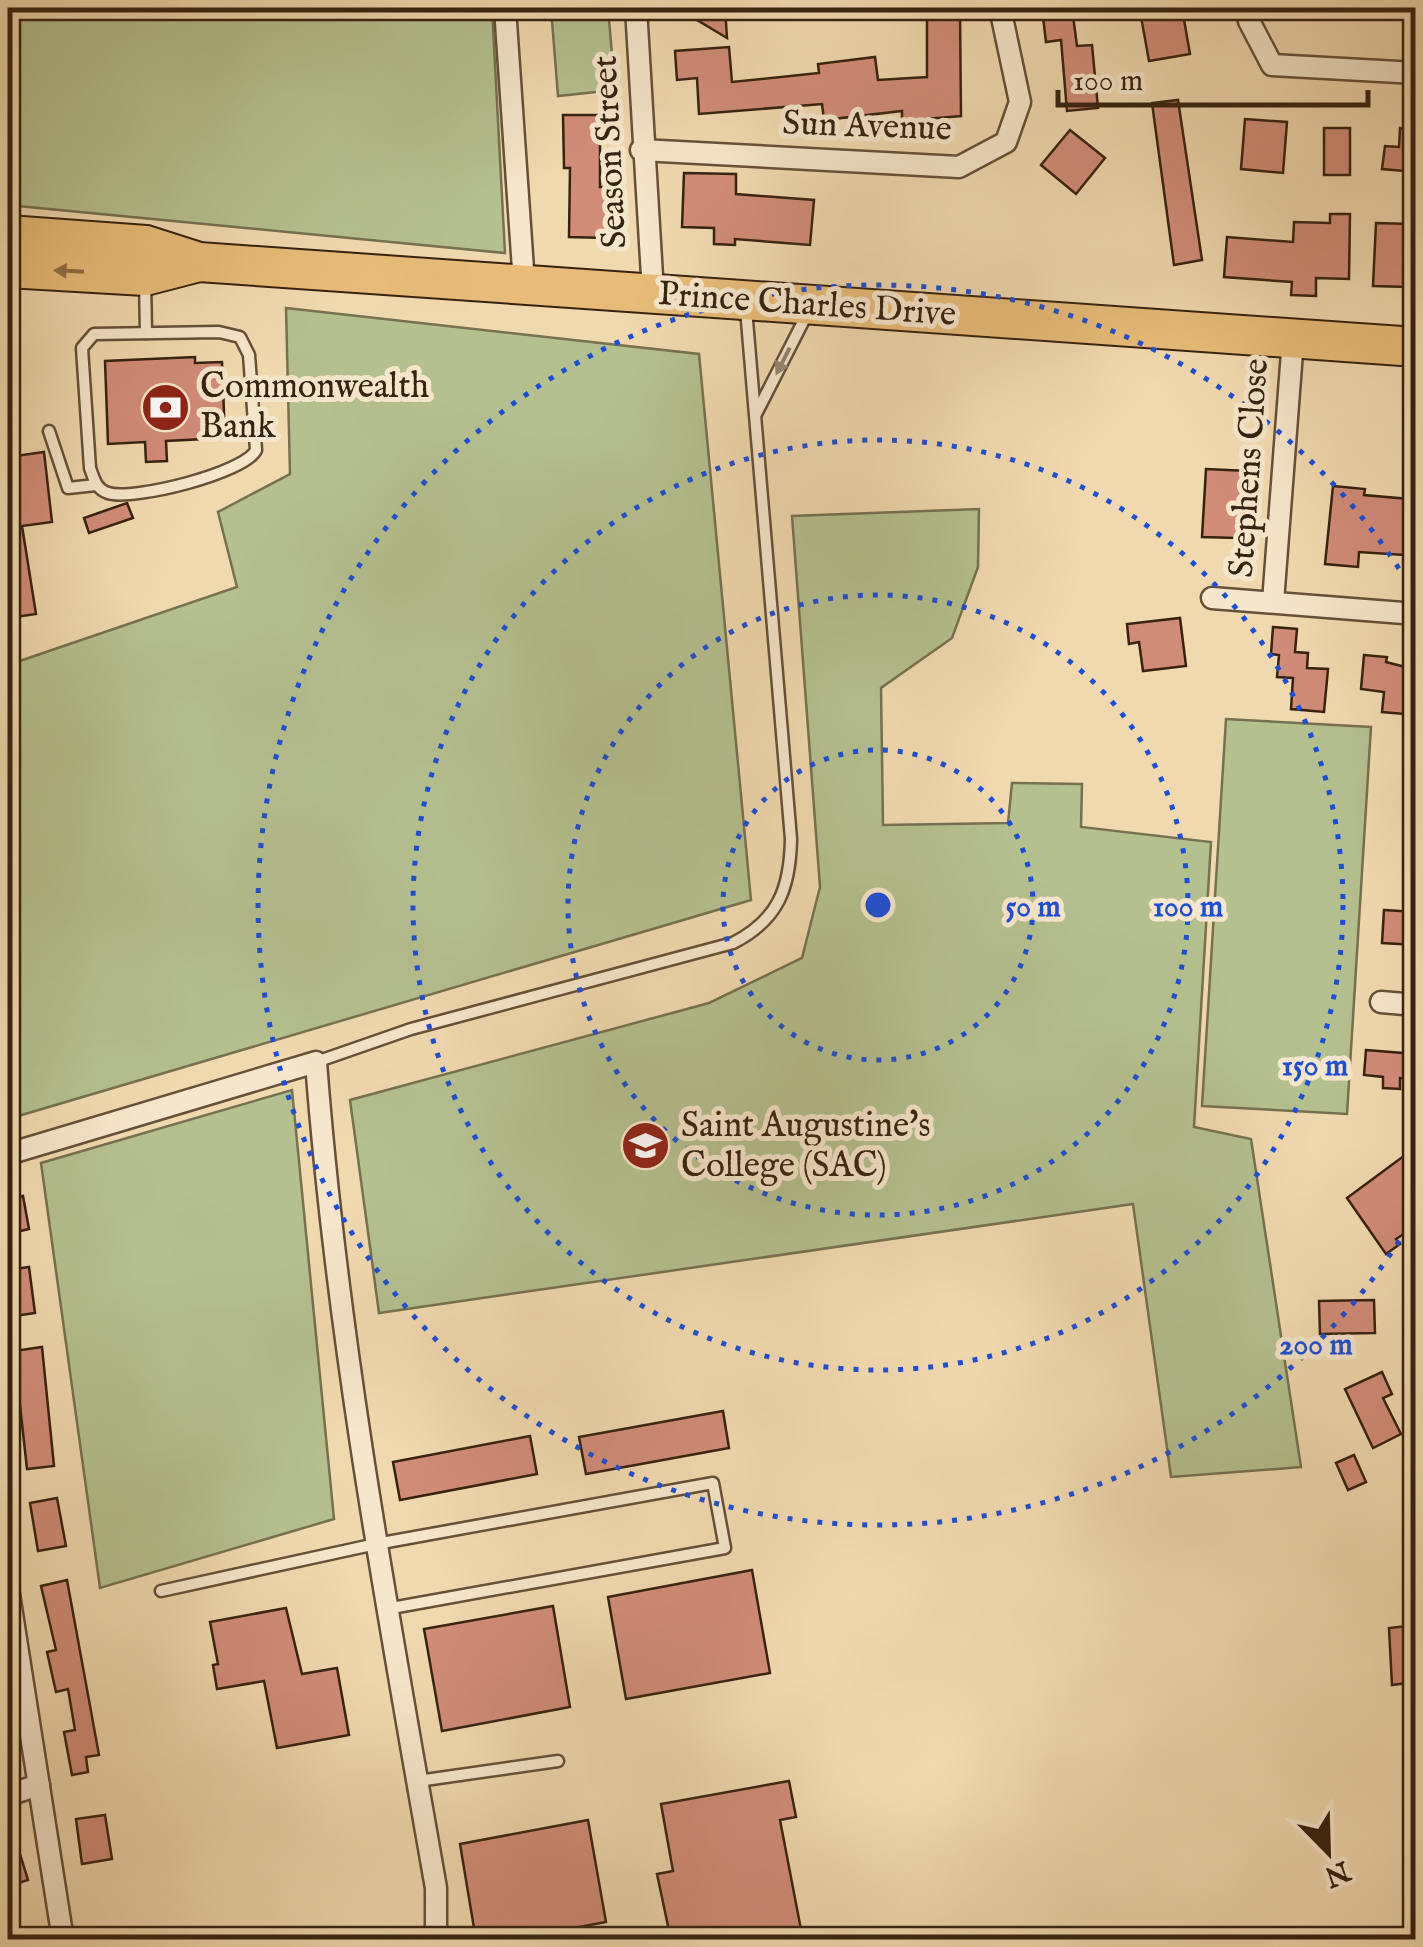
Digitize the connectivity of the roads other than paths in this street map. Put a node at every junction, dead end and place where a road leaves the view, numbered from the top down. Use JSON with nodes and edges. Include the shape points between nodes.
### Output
{"nodes":[{"id":1,"x":506,"y":8,"type":"edge"},
{"id":2,"x":636,"y":8,"type":"edge"},
{"id":3,"x":1000,"y":8,"type":"edge"},
{"id":4,"x":1247,"y":8,"type":"edge"},
{"id":5,"x":1416,"y":73,"type":"edge"},
{"id":6,"x":641,"y":150,"type":"junction"},
{"id":7,"x":8,"y":235,"type":"edge"},
{"id":8,"x":146,"y":260,"type":"junction"},
{"id":9,"x":8,"y":268,"type":"edge"},
{"id":10,"x":524,"y":284,"type":"junction"},
{"id":11,"x":653,"y":293,"type":"junction"},
{"id":12,"x":746,"y":301,"type":"junction"},
{"id":13,"x":811,"y":306,"type":"junction"},
{"id":14,"x":146,"y":333,"type":"junction"},
{"id":15,"x":1292,"y":339,"type":"junction"},
{"id":16,"x":1416,"y":347,"type":"edge"},
{"id":17,"x":756,"y":415,"type":"junction"},
{"id":18,"x":49,"y":431,"type":"dead end"},
{"id":19,"x":96,"y":484,"type":"junction"},
{"id":20,"x":1212,"y":598,"type":"dead end"},
{"id":21,"x":1273,"y":602,"type":"junction"},
{"id":22,"x":1416,"y":614,"type":"edge"},
{"id":23,"x":1380,"y":1002,"type":"dead end"},
{"id":24,"x":1416,"y":1005,"type":"edge"},
{"id":25,"x":316,"y":1062,"type":"junction"},
{"id":26,"x":8,"y":1154,"type":"edge"},
{"id":27,"x":376,"y":1544,"type":"junction"},
{"id":28,"x":8,"y":1588,"type":"edge"},
{"id":29,"x":161,"y":1591,"type":"dead end"},
{"id":30,"x":386,"y":1610,"type":"junction"},
{"id":31,"x":558,"y":1761,"type":"dead end"},
{"id":32,"x":417,"y":1781,"type":"junction"},
{"id":33,"x":38,"y":1784,"type":"junction"},
{"id":34,"x":8,"y":1794,"type":"edge"},
{"id":35,"x":63,"y":1940,"type":"edge"},
{"id":36,"x":436,"y":1940,"type":"edge"}],
"edges":[{"from":1,"to":10,"type":"street"},
{"from":2,"to":6,"type":"street","name":"Season Street"},
{"from":3,"to":6,"type":"street","name":"Sun Avenue","via":[[1020,102],[1006,142],[959,167]]},
{"from":4,"to":5,"type":"street","via":[[1272,65]]},
{"from":6,"to":11,"type":"street","name":"Season Street"},
{"from":7,"to":8,"type":"highway","name":"Prince Charles Drive"},
{"from":8,"to":9,"type":"highway","name":"Prince Charles Drive","one_way":true},
{"from":8,"to":10,"type":"highway","name":"Prince Charles Drive"},
{"from":8,"to":14,"type":"lane"},
{"from":10,"to":11,"type":"highway","name":"Prince Charles Drive"},
{"from":11,"to":12,"type":"highway","name":"Prince Charles Drive"},
{"from":12,"to":13,"type":"highway","name":"Prince Charles Drive"},
{"from":12,"to":17,"type":"lane"},
{"from":13,"to":15,"type":"highway","name":"Prince Charles Drive"},
{"from":13,"to":17,"type":"lane","one_way":true},
{"from":14,"to":19,"type":"lane","via":[[94,334],[84,343]]},
{"from":14,"to":19,"type":"lane","via":[[240,336],[249,355],[256,450],[229,472],[125,495]]},
{"from":15,"to":16,"type":"highway","name":"Prince Charles Drive"},
{"from":15,"to":21,"type":"street","name":"Stephens Close"},
{"from":17,"to":25,"type":"lane","via":[[791,839],[785,891],[774,913],[756,931],[718,948],[411,1029]]},
{"from":18,"to":19,"type":"lane","via":[[68,488]]},
{"from":20,"to":21,"type":"street"},
{"from":21,"to":22,"type":"street"},
{"from":23,"to":24,"type":"street"},
{"from":25,"to":26,"type":"street"},
{"from":25,"to":27,"type":"street"},
{"from":27,"to":29,"type":"lane"},
{"from":27,"to":30,"type":"street"},
{"from":27,"to":30,"type":"lane","via":[[713,1483],[725,1548]]},
{"from":28,"to":33,"type":"street"},
{"from":30,"to":32,"type":"street"},
{"from":31,"to":32,"type":"lane"},
{"from":32,"to":36,"type":"street","via":[[436,1888]]},
{"from":33,"to":34,"type":"street"},
{"from":33,"to":35,"type":"street"}]}
